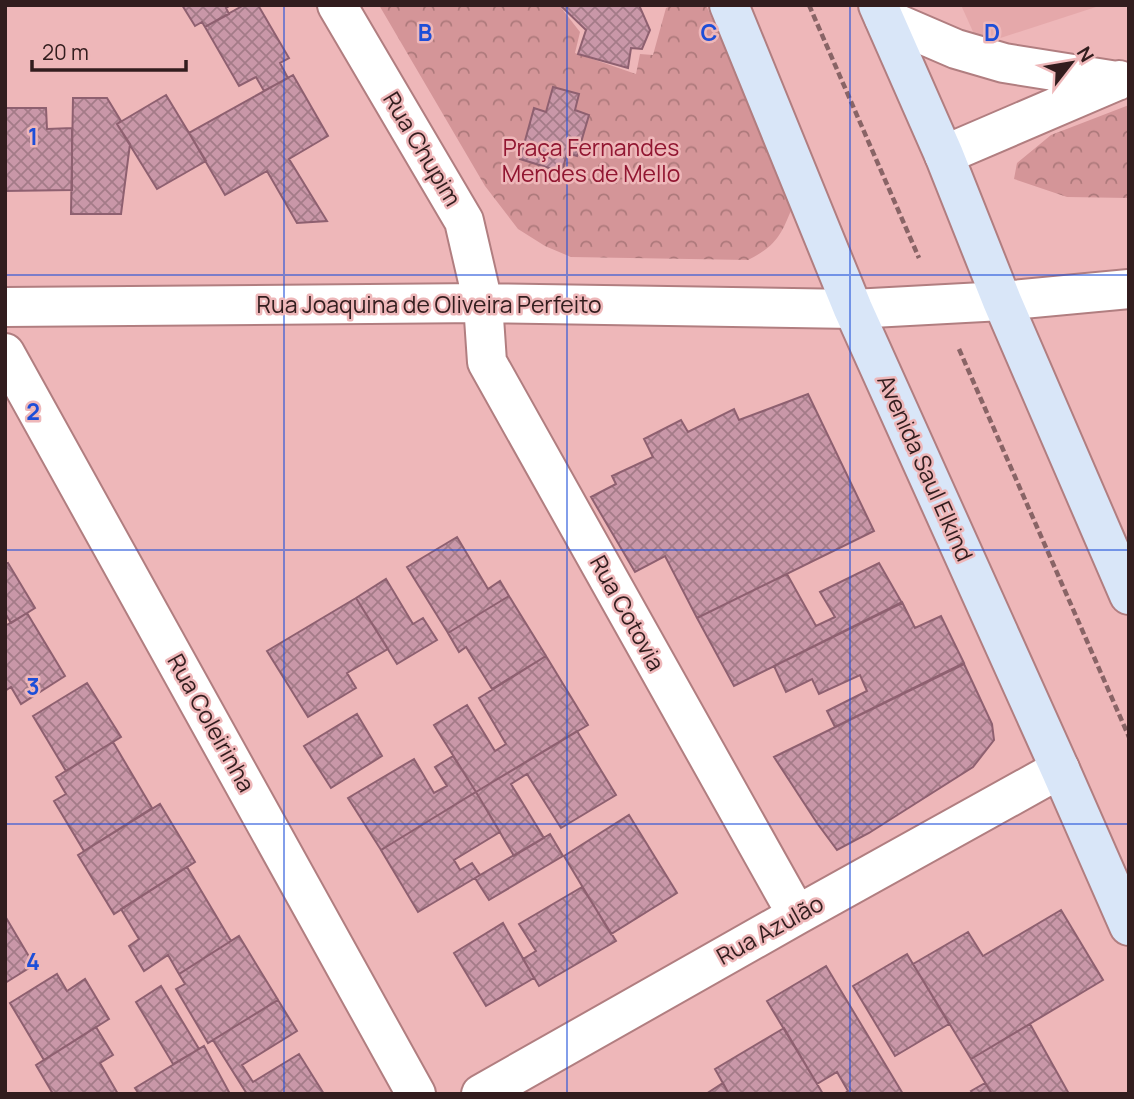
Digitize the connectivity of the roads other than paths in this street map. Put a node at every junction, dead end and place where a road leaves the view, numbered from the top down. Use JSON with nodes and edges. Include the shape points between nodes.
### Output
{"nodes":[{"id":1,"x":337,"y":5,"type":"edge"},
{"id":2,"x":729,"y":5,"type":"edge"},
{"id":3,"x":881,"y":12,"type":"edge"},
{"id":4,"x":1123,"y":79,"type":"edge"},
{"id":5,"x":944,"y":155,"type":"junction"},
{"id":6,"x":1129,"y":289,"type":"edge"},
{"id":7,"x":1002,"y":302,"type":"junction"},
{"id":8,"x":482,"y":303,"type":"junction"},
{"id":9,"x":5,"y":307,"type":"edge"},
{"id":10,"x":853,"y":309,"type":"junction"},
{"id":11,"x":5,"y":353,"type":"edge"},
{"id":12,"x":1129,"y":595,"type":"edge"},
{"id":13,"x":1060,"y":769,"type":"junction"},
{"id":14,"x":796,"y":915,"type":"junction"},
{"id":15,"x":1129,"y":926,"type":"edge"},
{"id":16,"x":416,"y":1094,"type":"edge"},
{"id":17,"x":481,"y":1094,"type":"edge"}],
"edges":[{"from":1,"to":8,"type":"street","name":"Rua Chupim","via":[[464,220]]},
{"from":2,"to":10,"type":"main road","name":"Avenida Saul Elkind"},
{"from":3,"to":4,"type":"street","via":[[956,49],[1004,64]]},
{"from":3,"to":5,"type":"main road"},
{"from":4,"to":5,"type":"street"},
{"from":5,"to":7,"type":"main road"},
{"from":6,"to":7,"type":"street","name":"Rua Joaquina de Oliveira Perfeito"},
{"from":7,"to":10,"type":"street","name":"Rua Joaquina de Oliveira Perfeito"},
{"from":7,"to":12,"type":"main road"},
{"from":8,"to":9,"type":"street","name":"Rua Joaquina de Oliveira Perfeito"},
{"from":8,"to":10,"type":"street","name":"Rua Joaquina de Oliveira Perfeito"},
{"from":8,"to":14,"type":"street","name":"Rua Cotovia","via":[[487,362]]},
{"from":10,"to":13,"type":"main road","name":"Avenida Saul Elkind"},
{"from":11,"to":16,"type":"street","name":"Rua Coleirinha"},
{"from":13,"to":14,"type":"street","name":"Rua Azulão"},
{"from":13,"to":15,"type":"main road","name":"Avenida Saul Elkind"},
{"from":14,"to":17,"type":"street","name":"Rua Azulão"}]}
